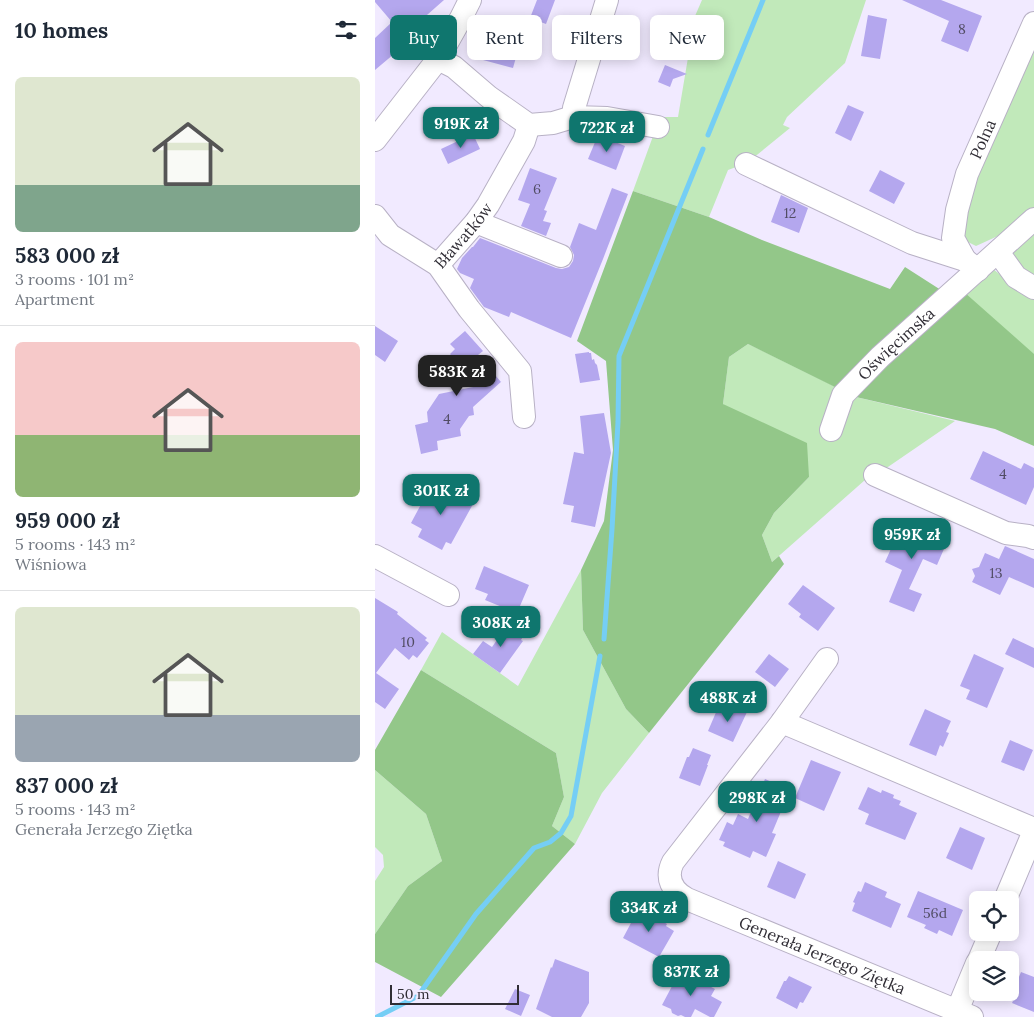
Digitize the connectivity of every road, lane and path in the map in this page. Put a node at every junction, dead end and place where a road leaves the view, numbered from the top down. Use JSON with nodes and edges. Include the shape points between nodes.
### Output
{"nodes":[{"id":1,"x":470,"y":0,"type":"edge"},
{"id":2,"x":607,"y":0,"type":"edge"},
{"id":3,"x":1034,"y":23,"type":"edge"},
{"id":4,"x":457,"y":25,"type":"edge"},
{"id":5,"x":438,"y":60,"type":"joint"},
{"id":6,"x":573,"y":117,"type":"junction"},
{"id":7,"x":529,"y":125,"type":"junction"},
{"id":8,"x":658,"y":126,"type":"dead end"},
{"id":9,"x":375,"y":140,"type":"edge"},
{"id":10,"x":746,"y":164,"type":"dead end"},
{"id":11,"x":375,"y":216,"type":"edge"},
{"id":12,"x":1034,"y":219,"type":"edge"},
{"id":13,"x":475,"y":222,"type":"junction"},
{"id":14,"x":998,"y":252,"type":"junction"},
{"id":15,"x":561,"y":256,"type":"dead end"},
{"id":16,"x":438,"y":265,"type":"junction"},
{"id":17,"x":972,"y":265,"type":"junction"},
{"id":18,"x":1034,"y":288,"type":"edge"},
{"id":19,"x":524,"y":417,"type":"dead end"},
{"id":20,"x":831,"y":430,"type":"dead end"},
{"id":21,"x":875,"y":475,"type":"dead end"},
{"id":22,"x":1034,"y":538,"type":"edge"},
{"id":23,"x":375,"y":556,"type":"edge"},
{"id":24,"x":448,"y":595,"type":"dead end"},
{"id":25,"x":827,"y":659,"type":"dead end"},
{"id":26,"x":787,"y":724,"type":"junction"},
{"id":27,"x":1034,"y":830,"type":"edge"},
{"id":28,"x":1009,"y":891,"type":"edge"},
{"id":29,"x":969,"y":995,"type":"edge"},
{"id":30,"x":964,"y":1014,"type":"edge"}],
"edges":[{"from":1,"to":4,"type":"street"},
{"from":2,"to":6,"type":"street"},
{"from":3,"to":17,"type":"street","name":"Polna","via":[[967,174],[957,210],[953,238]]},
{"from":5,"to":7,"type":"street","via":[[454,67]]},
{"from":5,"to":9,"type":"street"},
{"from":6,"to":7,"type":"street"},
{"from":6,"to":8,"type":"street","via":[[607,118]]},
{"from":7,"to":13,"type":"street","name":"Bławatków","via":[[524,141]]},
{"from":10,"to":17,"type":"street","via":[[913,243]]},
{"from":11,"to":16,"type":"street","via":[[390,234]]},
{"from":12,"to":14,"type":"street"},
{"from":13,"to":15,"type":"street"},
{"from":13,"to":16,"type":"street","name":"Bławatków"},
{"from":14,"to":17,"type":"street","name":"Oświęcimska"},
{"from":14,"to":18,"type":"street","via":[[1016,277]]},
{"from":16,"to":19,"type":"street","name":"Bławatków","via":[[469,309],[521,371]]},
{"from":17,"to":20,"type":"street","name":"Oświęcimska","via":[[843,395]]},
{"from":21,"to":22,"type":"street","via":[[1006,533]]},
{"from":23,"to":24,"type":"street"},
{"from":25,"to":26,"type":"street"},
{"from":26,"to":27,"type":"street"},
{"from":26,"to":30,"type":"street","name":"Generała Jerzego Ziętka","via":[[673,862],[669,872],[675,891],[687,899]]},
{"from":27,"to":28,"type":"street"},
{"from":29,"to":30,"type":"street"}]}
